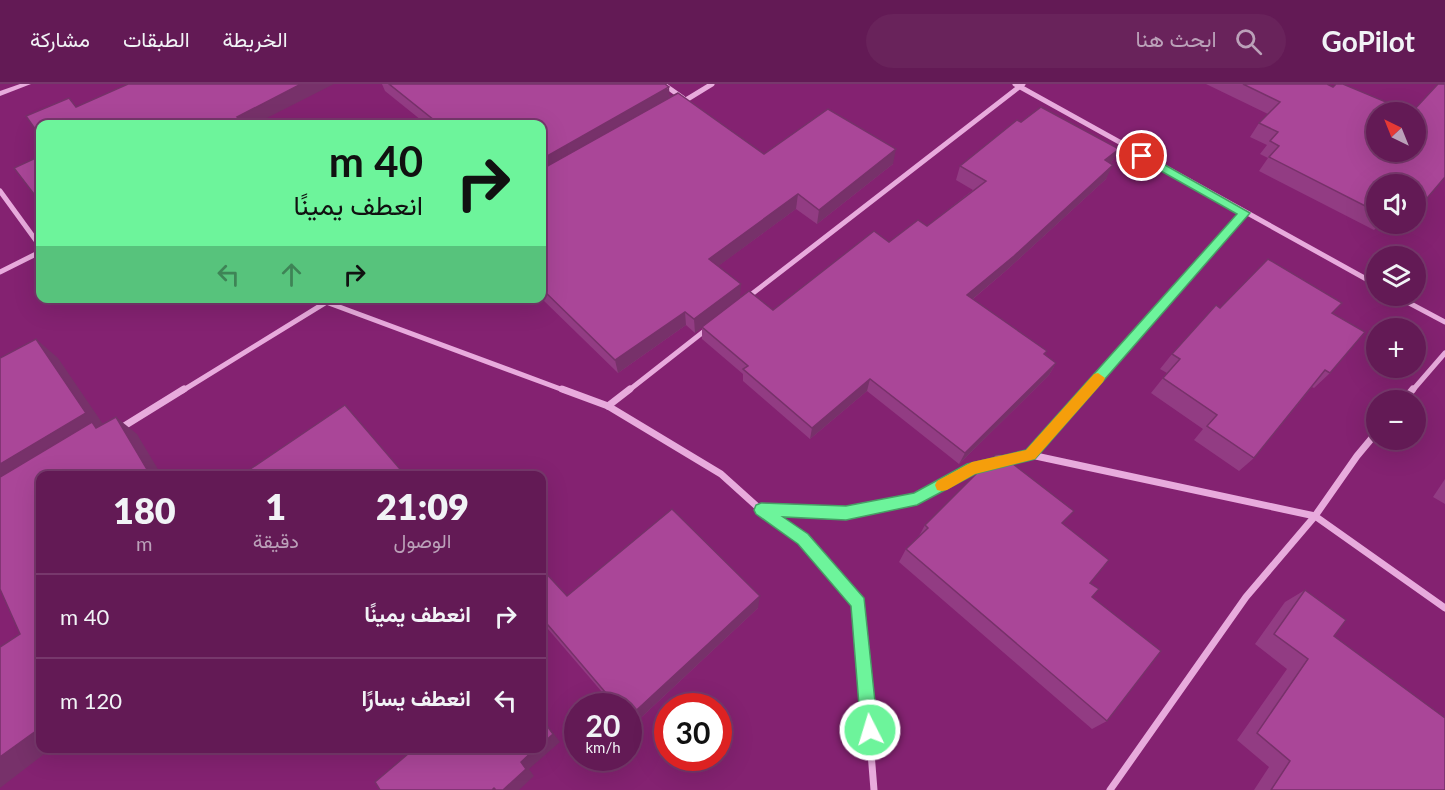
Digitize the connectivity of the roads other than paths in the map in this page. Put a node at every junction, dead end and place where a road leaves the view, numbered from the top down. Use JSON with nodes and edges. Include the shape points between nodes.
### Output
{"nodes":[{"id":1,"x":27,"y":84,"type":"edge"},
{"id":2,"x":663,"y":84,"type":"edge"},
{"id":3,"x":712,"y":84,"type":"edge"},
{"id":4,"x":1019,"y":85,"type":"edge"},
{"id":5,"x":0,"y":94,"type":"edge"},
{"id":6,"x":686,"y":100,"type":"junction"},
{"id":7,"x":675,"y":106,"type":"edge"},
{"id":8,"x":0,"y":191,"type":"edge"},
{"id":9,"x":1245,"y":213,"type":"junction"},
{"id":10,"x":36,"y":240,"type":"edge"},
{"id":11,"x":36,"y":254,"type":"edge"},
{"id":12,"x":0,"y":272,"type":"edge"},
{"id":13,"x":1366,"y":279,"type":"edge"},
{"id":14,"x":325,"y":303,"type":"edge"},
{"id":15,"x":338,"y":303,"type":"edge"},
{"id":16,"x":739,"y":304,"type":"edge"},
{"id":17,"x":1415,"y":306,"type":"edge"},
{"id":18,"x":1445,"y":322,"type":"edge"},
{"id":19,"x":711,"y":326,"type":"edge"},
{"id":20,"x":1445,"y":353,"type":"edge"},
{"id":21,"x":1413,"y":390,"type":"edge"},
{"id":22,"x":608,"y":406,"type":"junction"},
{"id":23,"x":114,"y":432,"type":"edge"},
{"id":24,"x":1366,"y":445,"type":"edge"},
{"id":25,"x":1030,"y":455,"type":"junction"},
{"id":26,"x":761,"y":510,"type":"junction"},
{"id":27,"x":1315,"y":516,"type":"junction"},
{"id":28,"x":1445,"y":608,"type":"edge"},
{"id":29,"x":874,"y":790,"type":"edge"},
{"id":30,"x":1110,"y":790,"type":"edge"}],
"edges":[{"from":1,"to":5,"type":"street"},
{"from":2,"to":6,"type":"street"},
{"from":3,"to":6,"type":"street"},
{"from":4,"to":9,"type":"street"},
{"from":4,"to":16,"type":"street"},
{"from":6,"to":7,"type":"street"},
{"from":8,"to":10,"type":"street"},
{"from":9,"to":13,"type":"street"},
{"from":9,"to":25,"type":"street"},
{"from":11,"to":12,"type":"street"},
{"from":14,"to":23,"type":"street"},
{"from":15,"to":22,"type":"street"},
{"from":17,"to":18,"type":"street"},
{"from":19,"to":22,"type":"street"},
{"from":20,"to":21,"type":"street"},
{"from":22,"to":26,"type":"street","via":[[721,474]]},
{"from":24,"to":27,"type":"street"},
{"from":25,"to":26,"type":"street","via":[[972,468],[917,499],[846,513]]},
{"from":25,"to":27,"type":"street"},
{"from":26,"to":29,"type":"street","via":[[803,539],[859,603]]},
{"from":27,"to":28,"type":"street"},
{"from":27,"to":30,"type":"street","via":[[1246,597]]}]}
